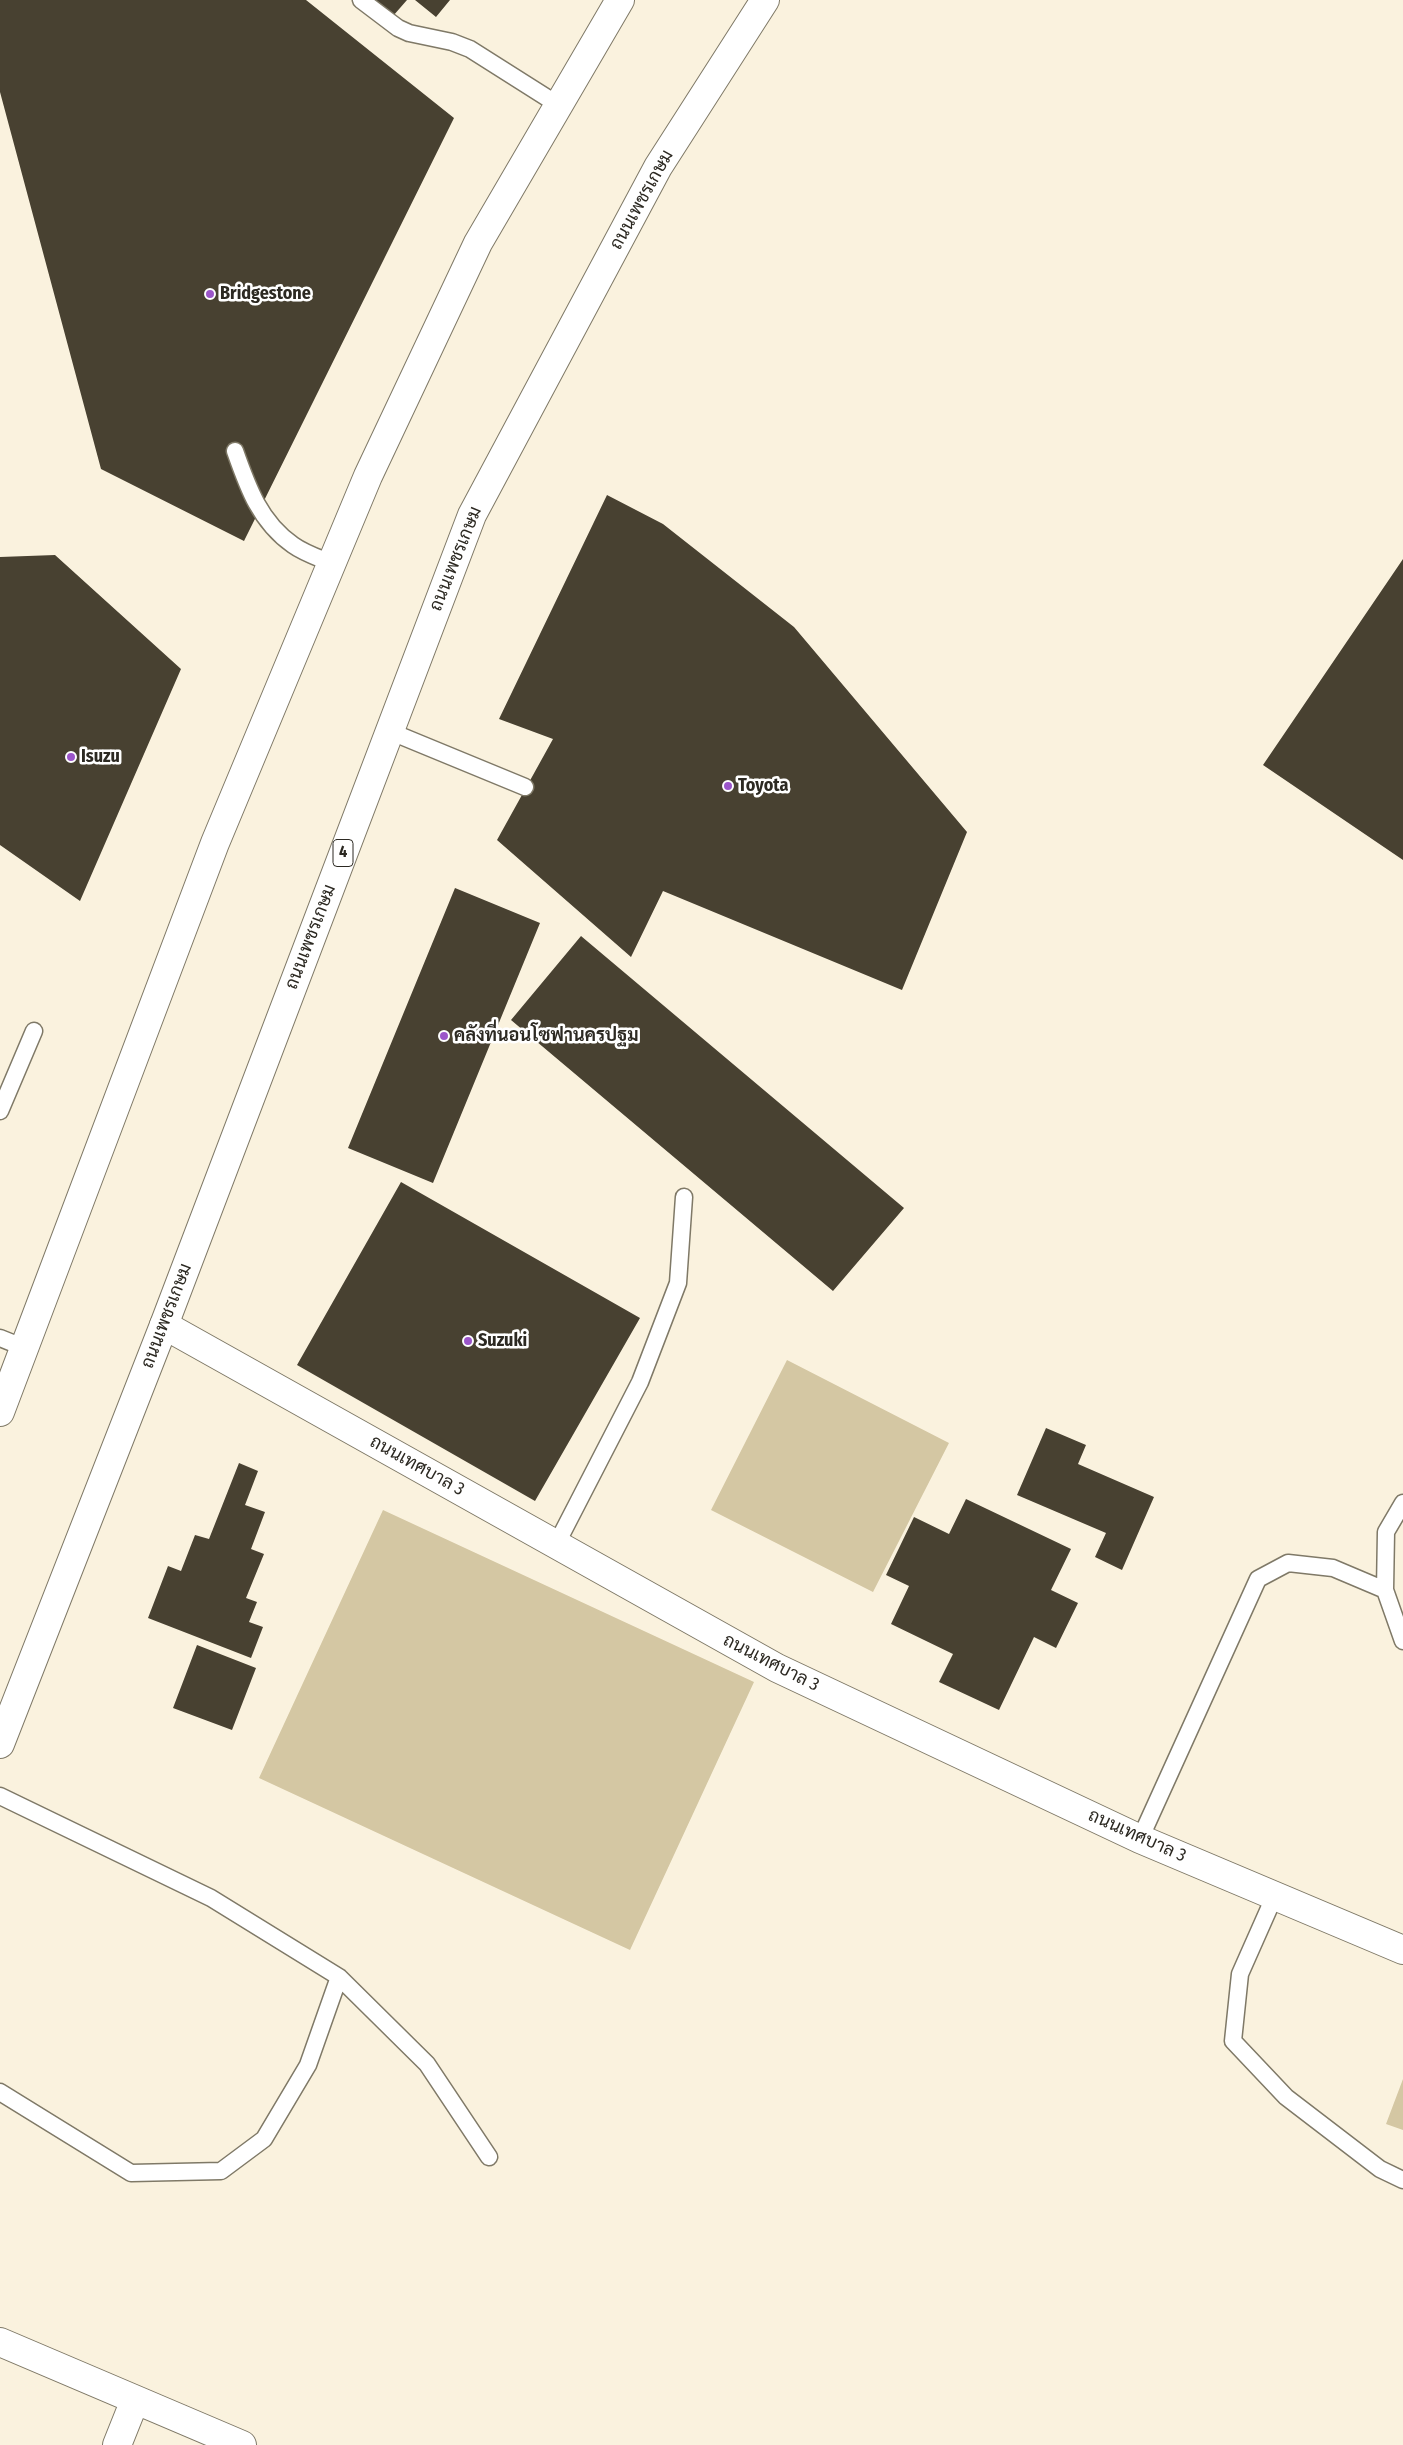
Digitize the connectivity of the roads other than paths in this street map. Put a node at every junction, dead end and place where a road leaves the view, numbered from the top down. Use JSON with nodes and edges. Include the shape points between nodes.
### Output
{"nodes":[{"id":1,"x":361,"y":0,"type":"edge"},
{"id":2,"x":620,"y":0,"type":"edge"},
{"id":3,"x":765,"y":0,"type":"edge"},
{"id":4,"x":560,"y":106,"type":"junction"},
{"id":5,"x":235,"y":452,"type":"dead end"},
{"id":6,"x":331,"y":563,"type":"junction"},
{"id":7,"x":389,"y":731,"type":"junction"},
{"id":8,"x":525,"y":787,"type":"dead end"},
{"id":9,"x":34,"y":1031,"type":"dead end"},
{"id":10,"x":0,"y":1111,"type":"edge"},
{"id":11,"x":684,"y":1197,"type":"dead end"},
{"id":12,"x":164,"y":1325,"type":"junction"},
{"id":13,"x":0,"y":1338,"type":"edge"},
{"id":14,"x":25,"y":1348,"type":"junction"},
{"id":15,"x":0,"y":1412,"type":"edge"},
{"id":16,"x":1403,"y":1503,"type":"edge"},
{"id":17,"x":556,"y":1545,"type":"junction"},
{"id":18,"x":1385,"y":1590,"type":"junction"},
{"id":19,"x":1403,"y":1641,"type":"edge"},
{"id":20,"x":0,"y":1744,"type":"edge"},
{"id":21,"x":0,"y":1796,"type":"edge"},
{"id":22,"x":1140,"y":1839,"type":"junction"},
{"id":23,"x":1275,"y":1895,"type":"junction"},
{"id":24,"x":1403,"y":1950,"type":"edge"},
{"id":25,"x":339,"y":1977,"type":"junction"},
{"id":26,"x":0,"y":2092,"type":"edge"},
{"id":27,"x":489,"y":2157,"type":"dead end"},
{"id":28,"x":1403,"y":2180,"type":"edge"},
{"id":29,"x":0,"y":2342,"type":"edge"},
{"id":30,"x":136,"y":2400,"type":"junction"},
{"id":31,"x":117,"y":2445,"type":"edge"},
{"id":32,"x":242,"y":2445,"type":"edge"}],
"edges":[{"from":1,"to":4,"type":"lane","via":[[409,33],[470,49]]},
{"from":2,"to":4,"type":"main road"},
{"from":3,"to":7,"type":"main road","name":"ถนนเพชรเกษม","number":"4","via":[[658,168],[472,515]]},
{"from":4,"to":6,"type":"main road","via":[[478,243],[368,476]]},
{"from":5,"to":6,"type":"lane","via":[[250,494],[268,523],[294,546]]},
{"from":6,"to":14,"type":"main road","via":[[211,852]]},
{"from":7,"to":8,"type":"lane"},
{"from":7,"to":12,"type":"main road","name":"ถนนเพชรเกษม","number":"4"},
{"from":9,"to":10,"type":"lane"},
{"from":11,"to":17,"type":"lane","via":[[678,1282],[640,1382]]},
{"from":12,"to":17,"type":"main road","name":"ถนนเทศบาล 3"},
{"from":12,"to":20,"type":"main road","name":"ถนนเพชรเกษม","number":"4"},
{"from":13,"to":14,"type":"lane"},
{"from":14,"to":15,"type":"main road"},
{"from":16,"to":18,"type":"lane","via":[[1386,1532]]},
{"from":17,"to":22,"type":"main road","name":"ถนนเทศบาล 3","via":[[777,1668]]},
{"from":18,"to":19,"type":"lane"},
{"from":18,"to":22,"type":"lane","via":[[1333,1568],[1288,1563],[1258,1579]]},
{"from":21,"to":25,"type":"lane","via":[[211,1898]]},
{"from":22,"to":23,"type":"main road","name":"ถนนเทศบาล 3"},
{"from":23,"to":24,"type":"main road","name":"ถนนเทศบาล 3"},
{"from":23,"to":28,"type":"lane","via":[[1240,1974],[1233,2041],[1286,2097],[1380,2169]]},
{"from":25,"to":26,"type":"lane","via":[[308,2065],[264,2139],[222,2171],[131,2173]]},
{"from":25,"to":27,"type":"lane","via":[[427,2064]]},
{"from":29,"to":30,"type":"main road"},
{"from":30,"to":31,"type":"main road"},
{"from":30,"to":32,"type":"main road"}]}
